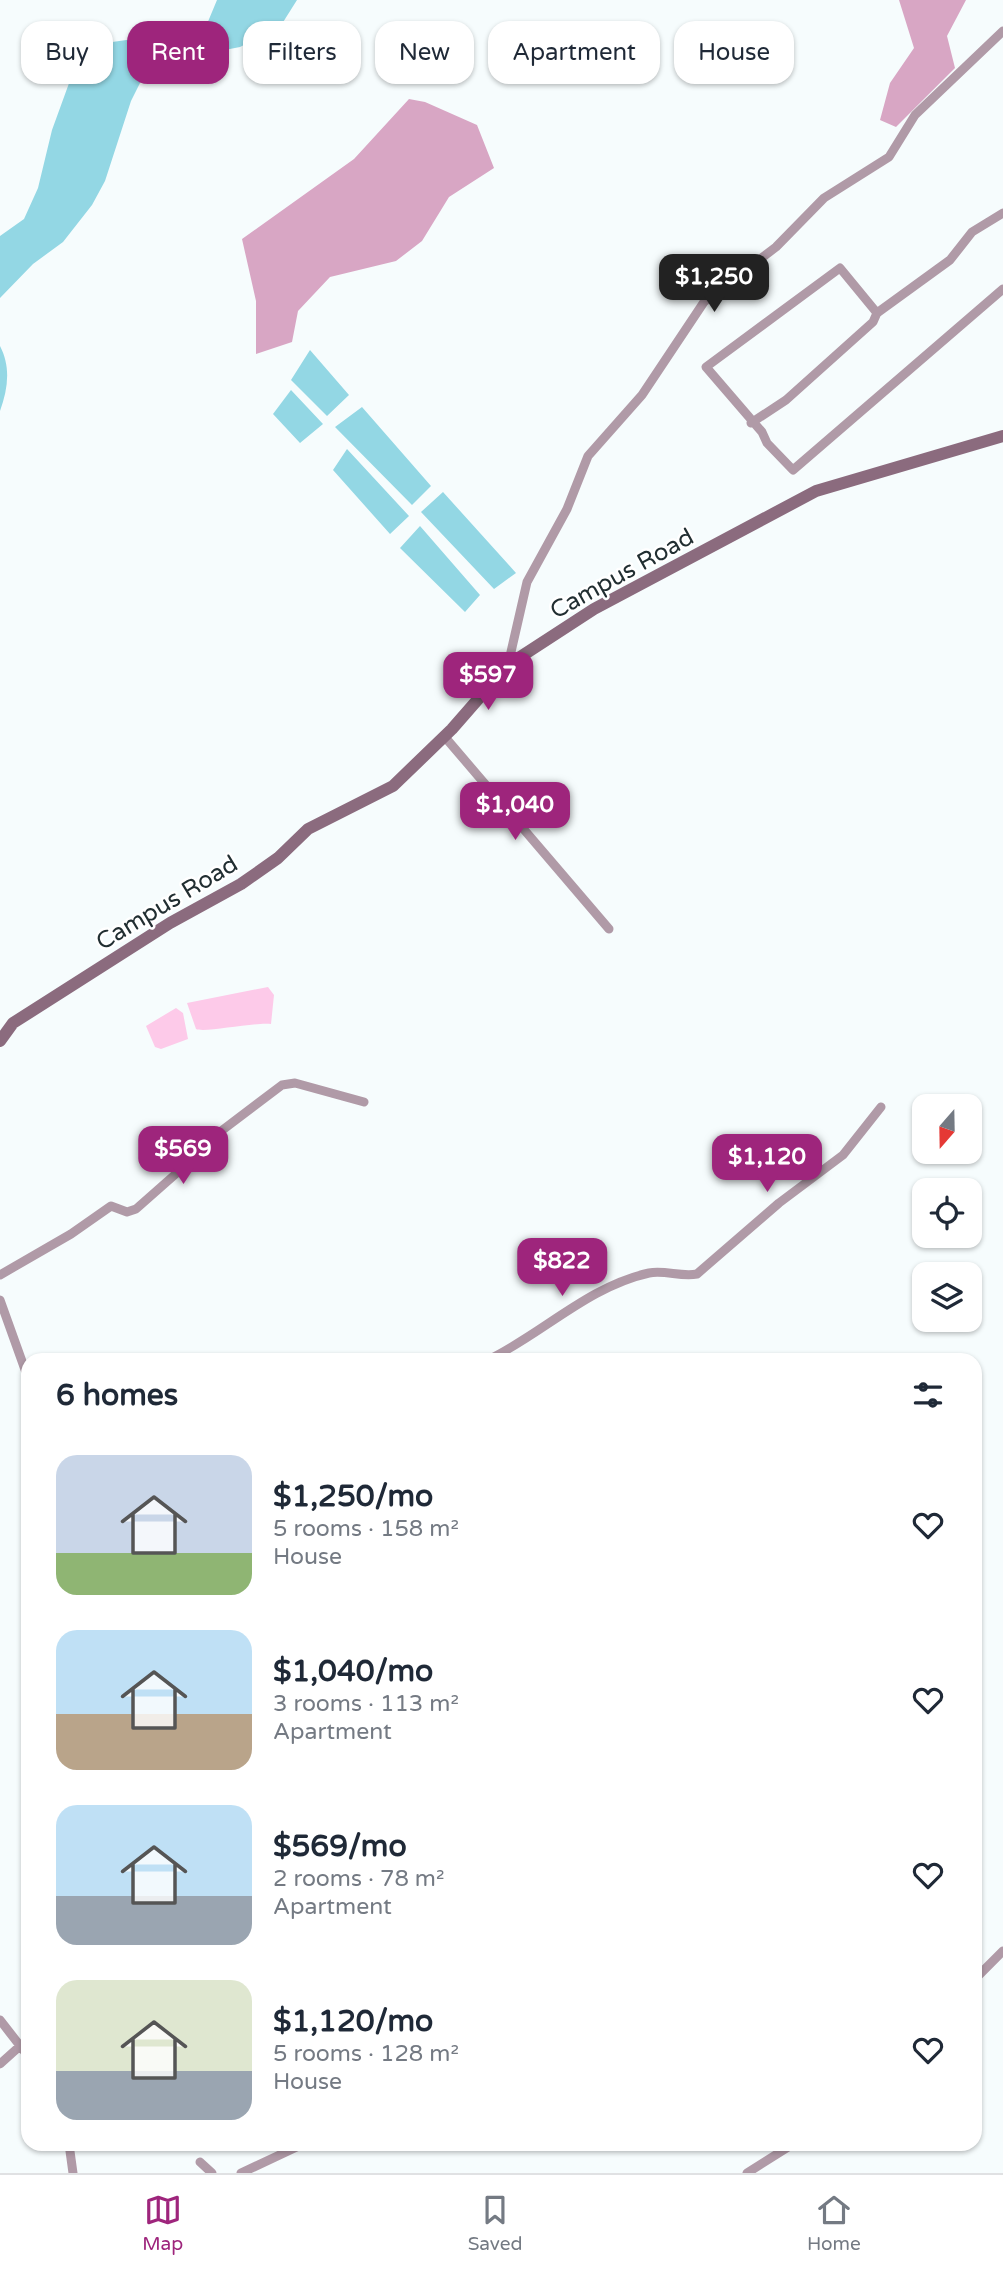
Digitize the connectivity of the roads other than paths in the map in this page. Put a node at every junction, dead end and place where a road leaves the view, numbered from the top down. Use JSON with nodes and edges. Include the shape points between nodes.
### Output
{"nodes":[{"id":1,"x":1003,"y":31,"type":"edge"},
{"id":2,"x":1003,"y":213,"type":"edge"},
{"id":3,"x":1003,"y":289,"type":"edge"},
{"id":4,"x":877,"y":313,"type":"junction"},
{"id":5,"x":751,"y":423,"type":"junction"},
{"id":6,"x":1003,"y":436,"type":"edge"},
{"id":7,"x":508,"y":665,"type":"junction"},
{"id":8,"x":444,"y":736,"type":"junction"},
{"id":9,"x":609,"y":929,"type":"dead end"},
{"id":10,"x":0,"y":1041,"type":"edge"},
{"id":11,"x":364,"y":1101,"type":"dead end"},
{"id":12,"x":881,"y":1107,"type":"dead end"},
{"id":13,"x":0,"y":1275,"type":"edge"},
{"id":14,"x":0,"y":1300,"type":"edge"},
{"id":15,"x":500,"y":1353,"type":"edge"},
{"id":16,"x":21,"y":1358,"type":"edge"},
{"id":17,"x":1003,"y":1951,"type":"edge"},
{"id":18,"x":982,"y":1972,"type":"edge"},
{"id":19,"x":0,"y":2020,"type":"edge"},
{"id":20,"x":20,"y":2046,"type":"joint"},
{"id":21,"x":0,"y":2064,"type":"edge"},
{"id":22,"x":70,"y":2151,"type":"edge"},
{"id":23,"x":288,"y":2151,"type":"edge"},
{"id":24,"x":782,"y":2151,"type":"edge"},
{"id":25,"x":200,"y":2162,"type":"dead end"},
{"id":26,"x":73,"y":2173,"type":"edge"},
{"id":27,"x":212,"y":2173,"type":"edge"},
{"id":28,"x":241,"y":2173,"type":"edge"},
{"id":29,"x":747,"y":2173,"type":"edge"}],
"edges":[{"from":1,"to":7,"type":"street","via":[[915,115],[889,157],[824,198],[776,247],[704,302],[642,395],[588,456],[567,509],[527,582]]},
{"from":2,"to":4,"type":"street","via":[[972,232],[950,260]]},
{"from":3,"to":5,"type":"street","via":[[793,470]]},
{"from":4,"to":5,"type":"street","via":[[866,330],[820,371],[769,414]]},
{"from":4,"to":5,"type":"street","via":[[840,268],[706,367]]},
{"from":6,"to":7,"type":"street","name":"Campus Road","via":[[816,491],[594,609]]},
{"from":7,"to":8,"type":"street","name":"Campus Road"},
{"from":8,"to":9,"type":"street"},
{"from":8,"to":10,"type":"street","name":"Campus Road","via":[[393,786],[308,830],[241,884],[170,923],[13,1023]]},
{"from":11,"to":13,"type":"street","via":[[295,1083],[282,1085],[208,1141],[136,1209],[103,1209],[71,1234]]},
{"from":12,"to":15,"type":"street","via":[[843,1155],[697,1274],[650,1273],[610,1286]]},
{"from":14,"to":16,"type":"street"},
{"from":17,"to":18,"type":"street"},
{"from":19,"to":20,"type":"street"},
{"from":20,"to":21,"type":"street"},
{"from":22,"to":26,"type":"street"},
{"from":23,"to":28,"type":"street"},
{"from":24,"to":29,"type":"street"},
{"from":25,"to":27,"type":"street"}]}
